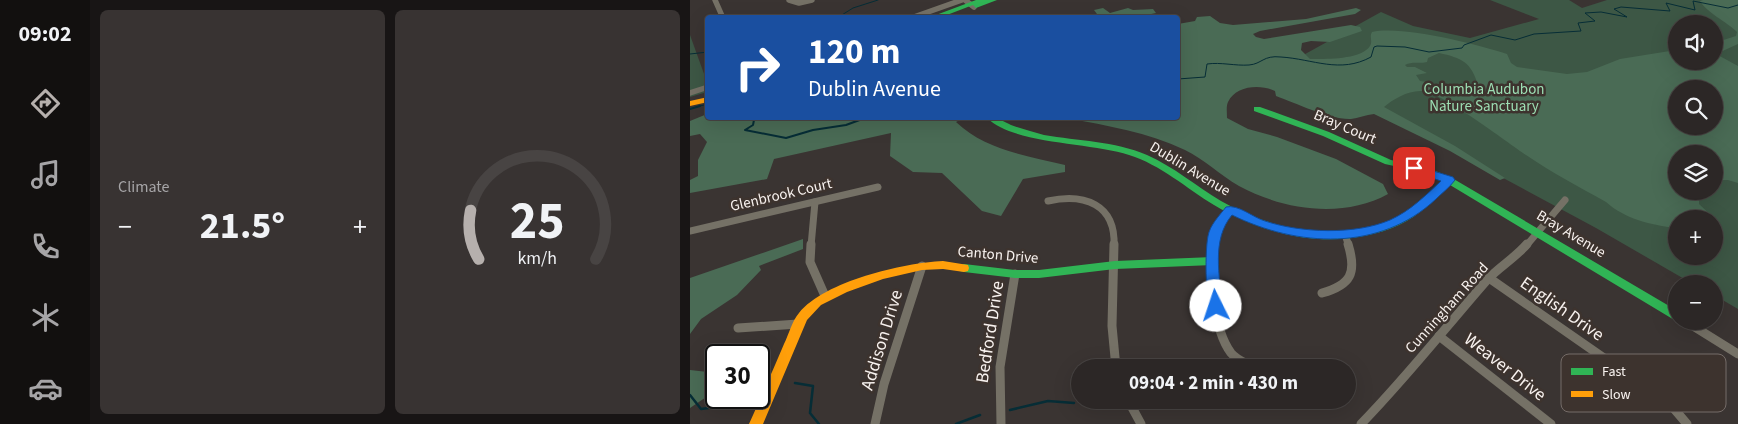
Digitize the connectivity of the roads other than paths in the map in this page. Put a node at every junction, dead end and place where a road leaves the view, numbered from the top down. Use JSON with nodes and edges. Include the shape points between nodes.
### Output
{"nodes":[{"id":1,"x":715,"y":0,"type":"edge"},
{"id":2,"x":789,"y":0,"type":"edge"},
{"id":3,"x":812,"y":0,"type":"edge"},
{"id":4,"x":994,"y":0,"type":"edge"},
{"id":5,"x":970,"y":2,"type":"edge"},
{"id":6,"x":722,"y":15,"type":"edge"},
{"id":7,"x":922,"y":15,"type":"edge"},
{"id":8,"x":938,"y":15,"type":"edge"},
{"id":9,"x":949,"y":15,"type":"edge"},
{"id":10,"x":705,"y":88,"type":"edge"},
{"id":11,"x":690,"y":92,"type":"edge"},
{"id":12,"x":705,"y":95,"type":"edge"},
{"id":13,"x":690,"y":99,"type":"edge"},
{"id":14,"x":705,"y":100,"type":"edge"},
{"id":15,"x":690,"y":104,"type":"edge"},
{"id":16,"x":1257,"y":109,"type":"dead end"},
{"id":17,"x":994,"y":120,"type":"edge"},
{"id":18,"x":1449,"y":180,"type":"junction"},
{"id":19,"x":878,"y":187,"type":"dead end"},
{"id":20,"x":1565,"y":200,"type":"dead end"},
{"id":21,"x":1048,"y":201,"type":"dead end"},
{"id":22,"x":815,"y":202,"type":"junction"},
{"id":23,"x":1230,"y":210,"type":"junction"},
{"id":24,"x":690,"y":231,"type":"edge"},
{"id":25,"x":1538,"y":232,"type":"junction"},
{"id":26,"x":1345,"y":234,"type":"junction"},
{"id":27,"x":1213,"y":261,"type":"junction"},
{"id":28,"x":1114,"y":265,"type":"junction"},
{"id":29,"x":922,"y":266,"type":"junction"},
{"id":30,"x":1015,"y":274,"type":"junction"},
{"id":31,"x":1489,"y":278,"type":"junction"},
{"id":32,"x":1322,"y":293,"type":"dead end"},
{"id":33,"x":826,"y":296,"type":"junction"},
{"id":34,"x":1668,"y":311,"type":"edge"},
{"id":35,"x":798,"y":324,"type":"junction"},
{"id":36,"x":738,"y":328,"type":"dead end"},
{"id":37,"x":1699,"y":330,"type":"edge"},
{"id":38,"x":1439,"y":336,"type":"junction"},
{"id":39,"x":1598,"y":354,"type":"edge"},
{"id":40,"x":1738,"y":354,"type":"edge"},
{"id":41,"x":1115,"y":359,"type":"edge"},
{"id":42,"x":1239,"y":359,"type":"edge"},
{"id":43,"x":1133,"y":409,"type":"edge"},
{"id":44,"x":1677,"y":412,"type":"edge"},
{"id":45,"x":756,"y":424,"type":"edge"},
{"id":46,"x":875,"y":424,"type":"edge"},
{"id":47,"x":1000,"y":424,"type":"edge"},
{"id":48,"x":1141,"y":424,"type":"edge"},
{"id":49,"x":1361,"y":424,"type":"edge"},
{"id":50,"x":1550,"y":424,"type":"edge"},
{"id":51,"x":1687,"y":424,"type":"edge"}],
"edges":[{"from":1,"to":6,"type":"street"},
{"from":2,"to":3,"type":"street","via":[[799,3]]},
{"from":4,"to":5,"type":"street"},
{"from":5,"to":7,"type":"street"},
{"from":5,"to":8,"type":"street"},
{"from":5,"to":9,"type":"street"},
{"from":10,"to":11,"type":"street"},
{"from":12,"to":13,"type":"street"},
{"from":14,"to":15,"type":"street"},
{"from":16,"to":18,"type":"street","name":"Bray Court","via":[[1326,134],[1388,162],[1428,171]]},
{"from":17,"to":23,"type":"street","name":"Dublin Avenue","via":[[1019,133],[1095,143],[1135,153],[1172,172]]},
{"from":18,"to":25,"type":"street","name":"Bray Avenue"},
{"from":18,"to":26,"type":"street","name":"Dublin Avenue","via":[[1419,208],[1394,223]]},
{"from":19,"to":22,"type":"street","name":"Glenbrook Court"},
{"from":20,"to":25,"type":"street","name":"Cunningham Road"},
{"from":21,"to":28,"type":"street","via":[[1062,197],[1081,199],[1102,209],[1114,228]]},
{"from":22,"to":24,"type":"street","name":"Glenbrook Court"},
{"from":22,"to":33,"type":"street","via":[[810,262]]},
{"from":23,"to":26,"type":"street","name":"Dublin Avenue","via":[[1290,232],[1321,236]]},
{"from":23,"to":27,"type":"street","via":[[1214,236]]},
{"from":25,"to":31,"type":"street","name":"Cunningham Road","via":[[1516,257]]},
{"from":25,"to":34,"type":"street","name":"Bray Avenue"},
{"from":26,"to":32,"type":"street","via":[[1355,265],[1351,275],[1336,290]]},
{"from":27,"to":28,"type":"street","name":"Canton Drive"},
{"from":27,"to":42,"type":"street","via":[[1217,321],[1231,354]]},
{"from":28,"to":30,"type":"street","name":"Canton Drive"},
{"from":28,"to":41,"type":"street","via":[[1112,334]]},
{"from":29,"to":30,"type":"street","name":"Canton Drive","via":[[952,266]]},
{"from":29,"to":33,"type":"street","name":"Canton Drive","via":[[882,275]]},
{"from":29,"to":46,"type":"street","name":"Addison Drive","via":[[884,384]]},
{"from":30,"to":47,"type":"street","name":"Bedford Drive","via":[[998,367]]},
{"from":31,"to":38,"type":"street","name":"Cunningham Road"},
{"from":31,"to":39,"type":"street","name":"English Drive"},
{"from":33,"to":35,"type":"street","name":"Canton Drive","via":[[809,309]]},
{"from":35,"to":36,"type":"street"},
{"from":35,"to":45,"type":"street","name":"Canton Drive"},
{"from":37,"to":40,"type":"street"},
{"from":38,"to":49,"type":"street","name":"Cunningham Road"},
{"from":38,"to":50,"type":"street","name":"Weaver Drive"},
{"from":43,"to":48,"type":"street"},
{"from":44,"to":51,"type":"street","name":"English Drive"}]}
